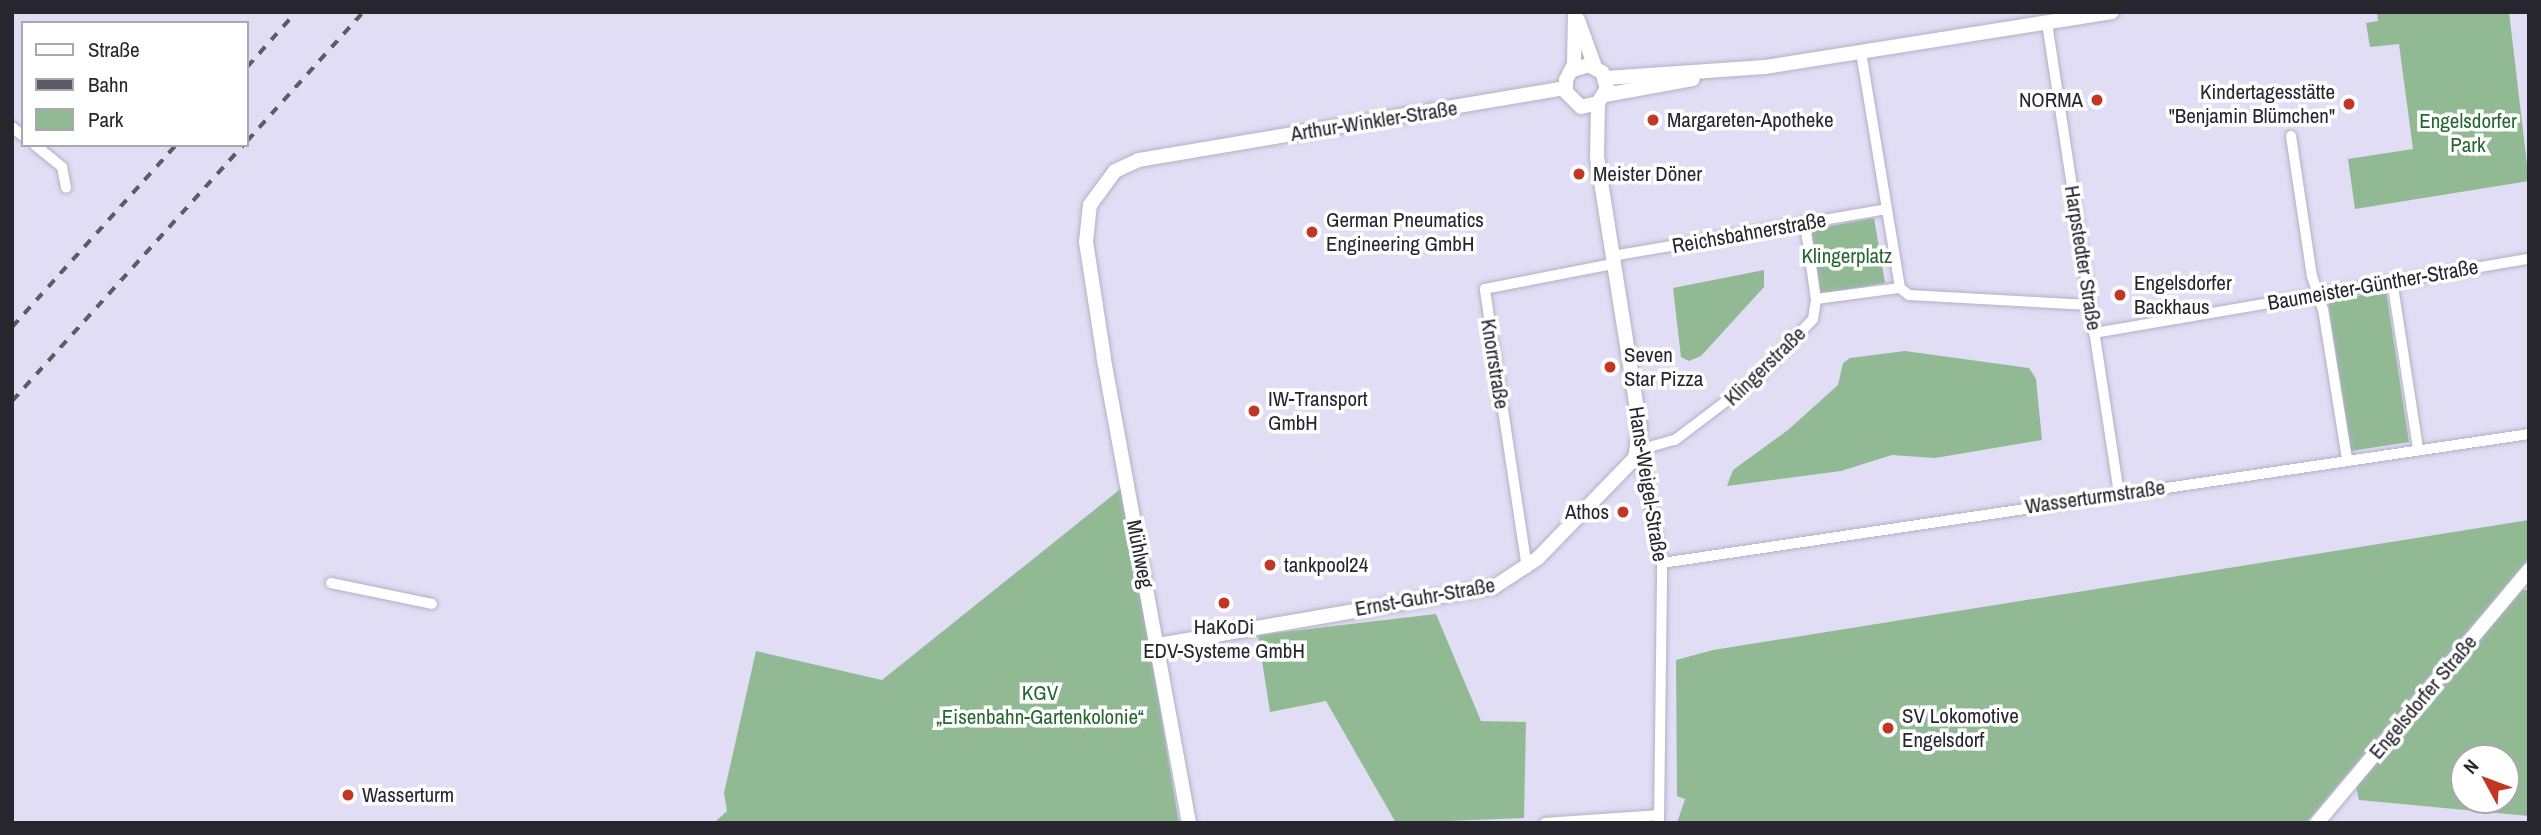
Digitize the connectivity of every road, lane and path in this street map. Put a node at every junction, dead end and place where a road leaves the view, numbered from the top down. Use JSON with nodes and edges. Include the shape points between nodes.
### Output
{"nodes":[{"id":1,"x":1575,"y":12,"type":"edge"},
{"id":2,"x":2112,"y":12,"type":"edge"},
{"id":3,"x":2041,"y":20,"type":"edge"},
{"id":4,"x":1861,"y":52,"type":"junction"},
{"id":5,"x":1595,"y":67,"type":"junction"},
{"id":6,"x":1742,"y":69,"type":"junction"},
{"id":7,"x":1573,"y":70,"type":"junction"},
{"id":8,"x":1606,"y":78,"type":"junction"},
{"id":9,"x":1565,"y":88,"type":"junction"},
{"id":10,"x":1602,"y":99,"type":"junction"},
{"id":11,"x":1577,"y":106,"type":"junction"},
{"id":12,"x":2291,"y":136,"type":"dead end"},
{"id":13,"x":37,"y":147,"type":"edge"},
{"id":14,"x":1596,"y":148,"type":"junction"},
{"id":15,"x":66,"y":188,"type":"dead end"},
{"id":16,"x":1886,"y":209,"type":"junction"},
{"id":17,"x":1805,"y":224,"type":"junction"},
{"id":18,"x":2529,"y":259,"type":"edge"},
{"id":19,"x":1613,"y":260,"type":"junction"},
{"id":20,"x":2392,"y":280,"type":"junction"},
{"id":21,"x":1093,"y":285,"type":"joint"},
{"id":22,"x":1900,"y":288,"type":"junction"},
{"id":23,"x":2317,"y":295,"type":"junction"},
{"id":24,"x":1816,"y":299,"type":"junction"},
{"id":25,"x":2089,"y":305,"type":"junction"},
{"id":26,"x":2094,"y":333,"type":"junction"},
{"id":27,"x":2529,"y":434,"type":"edge"},
{"id":28,"x":2418,"y":447,"type":"junction"},
{"id":29,"x":1639,"y":450,"type":"junction"},
{"id":30,"x":2347,"y":460,"type":"junction"},
{"id":31,"x":2119,"y":494,"type":"junction"},
{"id":32,"x":1662,"y":563,"type":"junction"},
{"id":33,"x":1527,"y":568,"type":"junction"},
{"id":34,"x":2529,"y":570,"type":"edge"},
{"id":35,"x":331,"y":583,"type":"dead end"},
{"id":36,"x":432,"y":604,"type":"dead end"},
{"id":37,"x":1158,"y":645,"type":"junction"},
{"id":38,"x":1659,"y":819,"type":"edge"},
{"id":39,"x":1189,"y":823,"type":"edge"},
{"id":40,"x":1545,"y":823,"type":"edge"},
{"id":41,"x":2317,"y":823,"type":"edge"}],
"edges":[{"from":1,"to":5,"type":"street"},
{"from":1,"to":7,"type":"street"},
{"from":2,"to":3,"type":"street"},
{"from":3,"to":4,"type":"street"},
{"from":3,"to":25,"type":"street","name":"Harpstedter Straße"},
{"from":4,"to":6,"type":"street"},
{"from":4,"to":16,"type":"street"},
{"from":5,"to":7,"type":"street"},
{"from":5,"to":8,"type":"street"},
{"from":6,"to":8,"type":"street"},
{"from":6,"to":10,"type":"street"},
{"from":7,"to":9,"type":"street"},
{"from":8,"to":10,"type":"street"},
{"from":9,"to":11,"type":"street"},
{"from":9,"to":21,"type":"street","name":"Arthur-Winkler-Straße","via":[[1139,160],[1115,171],[1100,185],[1085,223]]},
{"from":10,"to":11,"type":"street"},
{"from":10,"to":14,"type":"street","name":"Hans-Weigel-Straße"},
{"from":11,"to":14,"type":"street","name":"Hans-Weigel-Straße"},
{"from":12,"to":23,"type":"street"},
{"from":13,"to":15,"type":"street","via":[[62,167]]},
{"from":14,"to":19,"type":"street","name":"Hans-Weigel-Straße"},
{"from":16,"to":17,"type":"street","name":"Reichsbahnerstraße"},
{"from":16,"to":22,"type":"street"},
{"from":17,"to":19,"type":"street","name":"Reichsbahnerstraße"},
{"from":17,"to":24,"type":"street"},
{"from":18,"to":20,"type":"street","name":"Baumeister-Günther-Straße"},
{"from":19,"to":29,"type":"street","name":"Hans-Weigel-Straße","via":[[1640,428]]},
{"from":19,"to":33,"type":"street","name":"Knorrstraße","via":[[1485,289]]},
{"from":20,"to":23,"type":"street","name":"Baumeister-Günther-Straße"},
{"from":20,"to":28,"type":"street"},
{"from":21,"to":37,"type":"street","name":"Mühlweg"},
{"from":22,"to":24,"type":"street","name":"Klingerstraße"},
{"from":22,"to":25,"type":"street","name":"Klingerstraße","via":[[1909,295]]},
{"from":23,"to":26,"type":"street","name":"Baumeister-Günther-Straße"},
{"from":23,"to":30,"type":"street"},
{"from":24,"to":29,"type":"street","name":"Klingerstraße","via":[[1813,319],[1758,377],[1675,440]]},
{"from":25,"to":26,"type":"street","name":"Harpstedter Straße"},
{"from":26,"to":31,"type":"street","name":"Harpstedter Straße"},
{"from":27,"to":28,"type":"street","name":"Wasserturmstraße"},
{"from":28,"to":30,"type":"street","name":"Wasserturmstraße"},
{"from":29,"to":32,"type":"street","name":"Hans-Weigel-Straße"},
{"from":29,"to":33,"type":"street","name":"Ernst-Guhr-Straße"},
{"from":30,"to":31,"type":"street","name":"Wasserturmstraße"},
{"from":31,"to":32,"type":"street","name":"Wasserturmstraße"},
{"from":32,"to":38,"type":"street","name":"Hans-Weigel-Straße"},
{"from":33,"to":37,"type":"street","name":"Ernst-Guhr-Straße","via":[[1494,587]]},
{"from":34,"to":41,"type":"street","name":"Engelsdorfer Straße"},
{"from":35,"to":36,"type":"street"},
{"from":37,"to":39,"type":"street","name":"Mühlweg"},
{"from":38,"to":40,"type":"street"}]}
